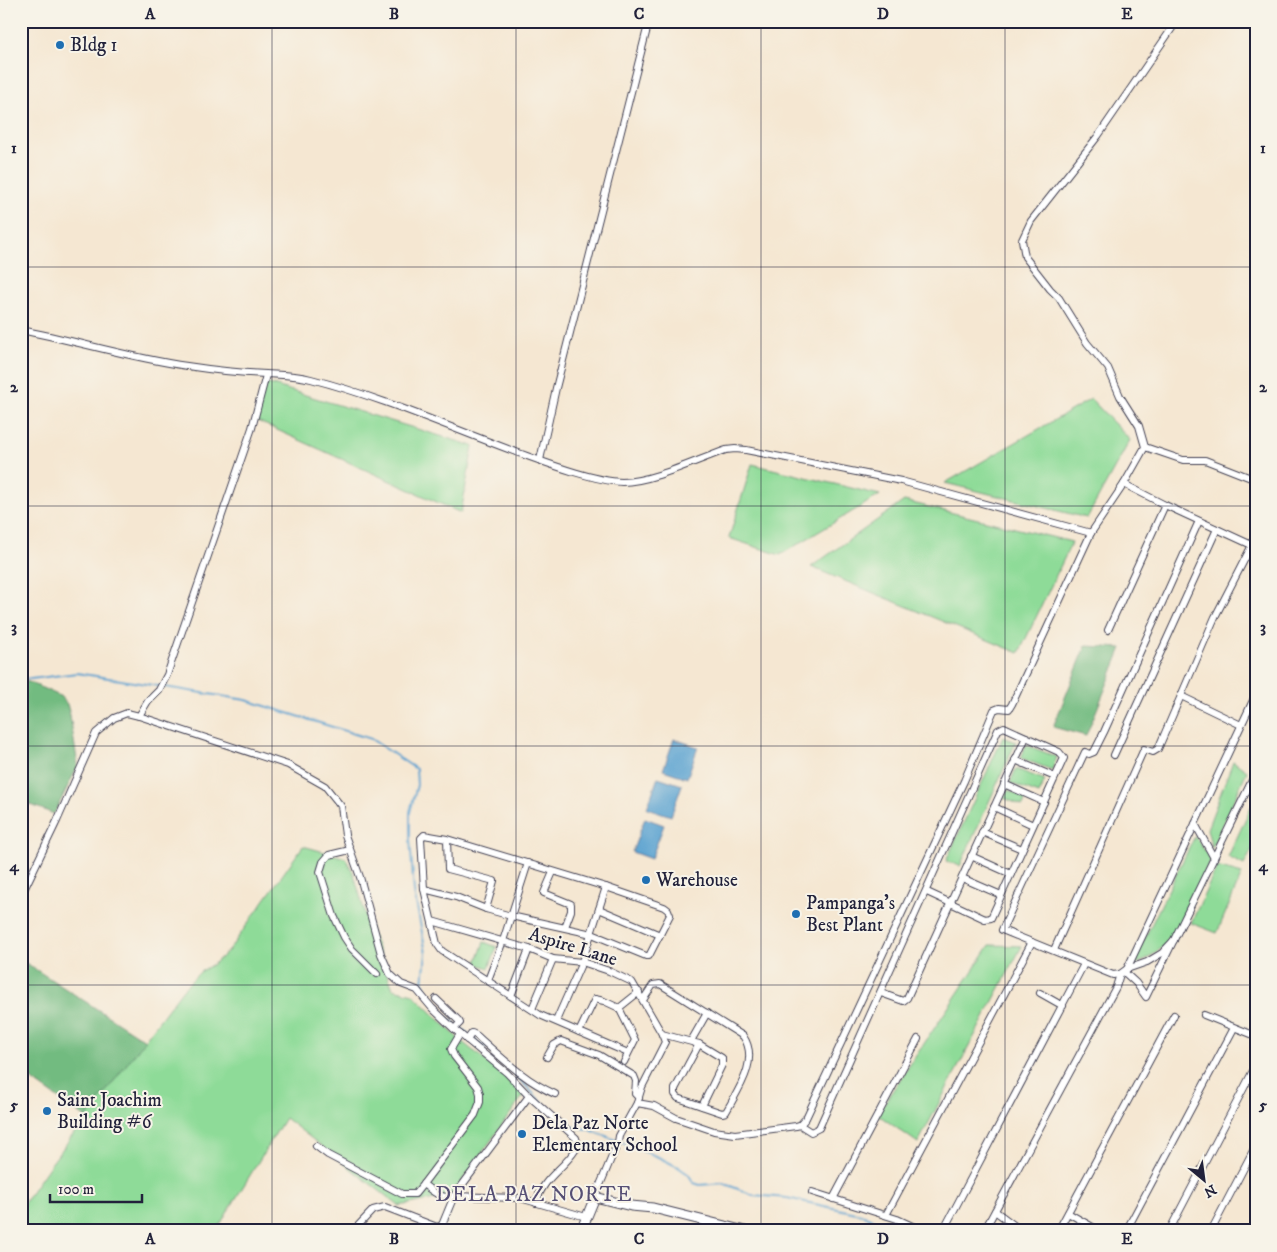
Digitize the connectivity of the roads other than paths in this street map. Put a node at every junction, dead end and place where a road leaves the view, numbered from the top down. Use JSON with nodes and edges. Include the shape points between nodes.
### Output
{"nodes":[{"id":1,"x":648,"y":21,"type":"edge"},
{"id":2,"x":1177,"y":21,"type":"edge"},
{"id":3,"x":21,"y":330,"type":"edge"},
{"id":4,"x":266,"y":374,"type":"junction"},
{"id":5,"x":1145,"y":447,"type":"junction"},
{"id":6,"x":540,"y":460,"type":"junction"},
{"id":7,"x":1256,"y":480,"type":"edge"},
{"id":8,"x":1124,"y":484,"type":"junction"},
{"id":9,"x":1165,"y":505,"type":"junction"},
{"id":10,"x":1199,"y":520,"type":"junction"},
{"id":11,"x":1217,"y":529,"type":"junction"},
{"id":12,"x":1091,"y":534,"type":"junction"},
{"id":13,"x":1254,"y":546,"type":"edge"},
{"id":14,"x":1108,"y":630,"type":"dead end"},
{"id":15,"x":1256,"y":694,"type":"edge"},
{"id":16,"x":1181,"y":696,"type":"junction"},
{"id":17,"x":139,"y":716,"type":"junction"},
{"id":18,"x":1241,"y":725,"type":"junction"},
{"id":19,"x":1026,"y":737,"type":"junction"},
{"id":20,"x":1114,"y":754,"type":"dead end"},
{"id":21,"x":1015,"y":760,"type":"junction"},
{"id":22,"x":1256,"y":772,"type":"edge"},
{"id":23,"x":1055,"y":777,"type":"junction"},
{"id":24,"x":1004,"y":784,"type":"junction"},
{"id":25,"x":1044,"y":802,"type":"junction"},
{"id":26,"x":994,"y":807,"type":"junction"},
{"id":27,"x":1195,"y":824,"type":"junction"},
{"id":28,"x":1033,"y":825,"type":"junction"},
{"id":29,"x":982,"y":832,"type":"junction"},
{"id":30,"x":447,"y":839,"type":"junction"},
{"id":31,"x":1022,"y":849,"type":"junction"},
{"id":32,"x":350,"y":850,"type":"junction"},
{"id":33,"x":971,"y":856,"type":"junction"},
{"id":34,"x":1214,"y":858,"type":"junction"},
{"id":35,"x":528,"y":863,"type":"junction"},
{"id":36,"x":553,"y":872,"type":"junction"},
{"id":37,"x":1011,"y":874,"type":"junction"},
{"id":38,"x":962,"y":878,"type":"junction"},
{"id":39,"x":606,"y":887,"type":"junction"},
{"id":40,"x":424,"y":889,"type":"junction"},
{"id":41,"x":927,"y":892,"type":"junction"},
{"id":42,"x":1001,"y":895,"type":"junction"},
{"id":43,"x":21,"y":896,"type":"edge"},
{"id":44,"x":950,"y":903,"type":"junction"},
{"id":45,"x":486,"y":908,"type":"junction"},
{"id":46,"x":599,"y":909,"type":"junction"},
{"id":47,"x":511,"y":916,"type":"junction"},
{"id":48,"x":432,"y":921,"type":"junction"},
{"id":49,"x":565,"y":928,"type":"junction"},
{"id":50,"x":592,"y":934,"type":"junction"},
{"id":51,"x":660,"y":934,"type":"junction"},
{"id":52,"x":1174,"y":940,"type":"junction"},
{"id":53,"x":504,"y":941,"type":"junction"},
{"id":54,"x":1032,"y":942,"type":"junction"},
{"id":55,"x":528,"y":949,"type":"junction"},
{"id":56,"x":1054,"y":950,"type":"junction"},
{"id":57,"x":553,"y":959,"type":"junction"},
{"id":58,"x":582,"y":962,"type":"junction"},
{"id":59,"x":1084,"y":964,"type":"junction"},
{"id":60,"x":1124,"y":971,"type":"junction"},
{"id":61,"x":377,"y":974,"type":"dead end"},
{"id":62,"x":488,"y":980,"type":"junction"},
{"id":63,"x":639,"y":992,"type":"junction"},
{"id":64,"x":881,"y":993,"type":"junction"},
{"id":65,"x":1040,"y":993,"type":"dead end"},
{"id":66,"x":511,"y":996,"type":"junction"},
{"id":67,"x":436,"y":999,"type":"dead end"},
{"id":68,"x":644,"y":1000,"type":"junction"},
{"id":69,"x":1063,"y":1006,"type":"junction"},
{"id":70,"x":619,"y":1008,"type":"junction"},
{"id":71,"x":532,"y":1009,"type":"junction"},
{"id":72,"x":442,"y":1011,"type":"junction"},
{"id":73,"x":706,"y":1013,"type":"junction"},
{"id":74,"x":1174,"y":1015,"type":"dead end"},
{"id":75,"x":1204,"y":1015,"type":"dead end"},
{"id":76,"x":556,"y":1021,"type":"junction"},
{"id":77,"x":1234,"y":1028,"type":"junction"},
{"id":78,"x":579,"y":1032,"type":"junction"},
{"id":79,"x":460,"y":1034,"type":"junction"},
{"id":80,"x":662,"y":1034,"type":"junction"},
{"id":81,"x":1256,"y":1036,"type":"edge"},
{"id":82,"x":469,"y":1037,"type":"junction"},
{"id":83,"x":918,"y":1039,"type":"dead end"},
{"id":84,"x":691,"y":1041,"type":"junction"},
{"id":85,"x":699,"y":1044,"type":"junction"},
{"id":86,"x":628,"y":1053,"type":"junction"},
{"id":87,"x":547,"y":1057,"type":"dead end"},
{"id":88,"x":624,"y":1062,"type":"dead end"},
{"id":89,"x":1256,"y":1065,"type":"edge"},
{"id":90,"x":556,"y":1094,"type":"dead end"},
{"id":91,"x":529,"y":1096,"type":"junction"},
{"id":92,"x":638,"y":1100,"type":"junction"},
{"id":93,"x":702,"y":1106,"type":"junction"},
{"id":94,"x":800,"y":1125,"type":"junction"},
{"id":95,"x":1256,"y":1145,"type":"edge"},
{"id":96,"x":316,"y":1146,"type":"dead end"},
{"id":97,"x":423,"y":1184,"type":"junction"},
{"id":98,"x":812,"y":1192,"type":"dead end"},
{"id":99,"x":454,"y":1196,"type":"junction"},
{"id":100,"x":595,"y":1197,"type":"junction"},
{"id":101,"x":833,"y":1199,"type":"junction"},
{"id":102,"x":536,"y":1203,"type":"junction"},
{"id":103,"x":995,"y":1211,"type":"junction"},
{"id":104,"x":1068,"y":1213,"type":"junction"},
{"id":105,"x":886,"y":1215,"type":"junction"},
{"id":106,"x":586,"y":1217,"type":"junction"},
{"id":107,"x":1019,"y":1229,"type":"dead end"},
{"id":108,"x":1098,"y":1230,"type":"edge"},
{"id":109,"x":353,"y":1231,"type":"edge"},
{"id":110,"x":581,"y":1231,"type":"edge"},
{"id":111,"x":745,"y":1231,"type":"edge"},
{"id":112,"x":923,"y":1231,"type":"edge"},
{"id":113,"x":943,"y":1231,"type":"edge"},
{"id":114,"x":984,"y":1231,"type":"edge"},
{"id":115,"x":1058,"y":1231,"type":"edge"},
{"id":116,"x":1126,"y":1231,"type":"edge"},
{"id":117,"x":1169,"y":1231,"type":"edge"},
{"id":118,"x":1211,"y":1231,"type":"edge"}],
"edges":[{"from":1,"to":6,"type":"street"},
{"from":2,"to":5,"type":"street","via":[[1098,136],[1031,221],[1022,240],[1025,257],[1059,298],[1087,343],[1108,368],[1120,396],[1139,426]]},
{"from":3,"to":4,"type":"street","via":[[136,357]]},
{"from":4,"to":6,"type":"street","via":[[309,378],[380,399]]},
{"from":4,"to":17,"type":"street","via":[[252,428],[166,675]]},
{"from":5,"to":7,"type":"street","via":[[1184,460],[1205,460]]},
{"from":5,"to":8,"type":"street"},
{"from":6,"to":12,"type":"street","via":[[621,482],[637,480],[726,450],[746,450],[901,482]]},
{"from":8,"to":9,"type":"street"},
{"from":8,"to":12,"type":"street"},
{"from":9,"to":10,"type":"street"},
{"from":9,"to":14,"type":"street"},
{"from":10,"to":11,"type":"street"},
{"from":10,"to":54,"type":"street","via":[[1101,738],[1094,752],[1085,752],[1002,930]]},
{"from":11,"to":13,"type":"street"},
{"from":11,"to":20,"type":"street"},
{"from":12,"to":94,"type":"street","via":[[1012,704],[1009,709],[994,710],[881,958]]},
{"from":13,"to":16,"type":"street","via":[[1216,617]]},
{"from":15,"to":18,"type":"street"},
{"from":16,"to":18,"type":"street"},
{"from":16,"to":56,"type":"street","via":[[1158,749],[1153,752],[1144,749]]},
{"from":17,"to":32,"type":"street","via":[[288,765],[325,786],[341,806]]},
{"from":17,"to":43,"type":"street","via":[[127,713],[98,729]]},
{"from":18,"to":27,"type":"street"},
{"from":19,"to":21,"type":"street"},
{"from":19,"to":23,"type":"street","via":[[1063,756]]},
{"from":19,"to":41,"type":"street","via":[[1004,727],[998,730]]},
{"from":21,"to":23,"type":"street"},
{"from":21,"to":24,"type":"street"},
{"from":22,"to":34,"type":"street"},
{"from":23,"to":25,"type":"street"},
{"from":24,"to":25,"type":"street"},
{"from":24,"to":26,"type":"street"},
{"from":25,"to":28,"type":"street"},
{"from":26,"to":28,"type":"street"},
{"from":26,"to":29,"type":"street"},
{"from":27,"to":34,"type":"street"},
{"from":27,"to":60,"type":"street"},
{"from":28,"to":31,"type":"street"},
{"from":29,"to":31,"type":"street"},
{"from":29,"to":33,"type":"street"},
{"from":30,"to":35,"type":"street"},
{"from":30,"to":40,"type":"street","via":[[422,836]]},
{"from":30,"to":45,"type":"street","via":[[448,869],[494,881]]},
{"from":31,"to":37,"type":"street"},
{"from":32,"to":61,"type":"street","via":[[326,858],[320,872],[344,937]]},
{"from":32,"to":72,"type":"street","via":[[386,967],[396,981],[417,990]]},
{"from":33,"to":37,"type":"street"},
{"from":33,"to":38,"type":"street"},
{"from":34,"to":52,"type":"street"},
{"from":35,"to":36,"type":"street"},
{"from":35,"to":47,"type":"street"},
{"from":36,"to":39,"type":"street"},
{"from":36,"to":49,"type":"street","via":[[544,894],[571,904]]},
{"from":37,"to":42,"type":"street"},
{"from":38,"to":42,"type":"street"},
{"from":38,"to":44,"type":"street"},
{"from":39,"to":46,"type":"street"},
{"from":39,"to":51,"type":"street","via":[[668,910],[670,915]]},
{"from":40,"to":45,"type":"street"},
{"from":40,"to":48,"type":"street"},
{"from":41,"to":44,"type":"street"},
{"from":41,"to":64,"type":"street"},
{"from":42,"to":44,"type":"street","via":[[991,918],[985,919]]},
{"from":44,"to":64,"type":"street","via":[[907,998],[898,1001]]},
{"from":45,"to":47,"type":"street"},
{"from":46,"to":50,"type":"street"},
{"from":46,"to":51,"type":"street"},
{"from":47,"to":49,"type":"street"},
{"from":47,"to":53,"type":"street"},
{"from":48,"to":53,"type":"street","name":"Aspire Lane"},
{"from":48,"to":62,"type":"street","via":[[437,944],[442,951]]},
{"from":49,"to":50,"type":"street"},
{"from":50,"to":51,"type":"street","via":[[646,956],[650,956]]},
{"from":50,"to":58,"type":"street"},
{"from":52,"to":60,"type":"street","via":[[1148,962]]},
{"from":52,"to":60,"type":"street","via":[[1146,996]]},
{"from":53,"to":55,"type":"street","name":"Aspire Lane"},
{"from":53,"to":62,"type":"street"},
{"from":54,"to":56,"type":"street"},
{"from":54,"to":105,"type":"street"},
{"from":55,"to":57,"type":"street","name":"Aspire Lane"},
{"from":55,"to":66,"type":"street"},
{"from":56,"to":59,"type":"street"},
{"from":57,"to":58,"type":"street","name":"Aspire Lane"},
{"from":57,"to":71,"type":"street"},
{"from":58,"to":63,"type":"street","name":"Aspire Lane","via":[[632,982]]},
{"from":58,"to":76,"type":"street"},
{"from":59,"to":60,"type":"street","via":[[1113,975]]},
{"from":59,"to":69,"type":"street"},
{"from":60,"to":103,"type":"street"},
{"from":62,"to":66,"type":"street"},
{"from":63,"to":68,"type":"street","name":"Aspire Lane"},
{"from":63,"to":70,"type":"street"},
{"from":64,"to":94,"type":"street","via":[[819,1128],[811,1132]]},
{"from":65,"to":69,"type":"street"},
{"from":66,"to":71,"type":"street"},
{"from":67,"to":72,"type":"street"},
{"from":68,"to":73,"type":"street","via":[[653,985],[660,984]]},
{"from":68,"to":80,"type":"street","name":"Aspire Lane"},
{"from":69,"to":113,"type":"street"},
{"from":70,"to":78,"type":"street","via":[[595,999]]},
{"from":70,"to":86,"type":"street","via":[[635,1040]]},
{"from":71,"to":76,"type":"street"},
{"from":72,"to":79,"type":"street"},
{"from":73,"to":84,"type":"street"},
{"from":73,"to":93,"type":"street","via":[[743,1036],[749,1044],[749,1067],[726,1112],[722,1114]]},
{"from":74,"to":104,"type":"street"},
{"from":75,"to":77,"type":"street"},
{"from":76,"to":78,"type":"street"},
{"from":77,"to":81,"type":"street"},
{"from":77,"to":116,"type":"street"},
{"from":78,"to":86,"type":"street"},
{"from":79,"to":82,"type":"street"},
{"from":79,"to":97,"type":"street","via":[[451,1049],[478,1087],[480,1102],[475,1116]]},
{"from":80,"to":84,"type":"street"},
{"from":80,"to":92,"type":"street","via":[[664,1046]]},
{"from":82,"to":90,"type":"street","via":[[476,1035],[540,1088]]},
{"from":82,"to":91,"type":"street"},
{"from":83,"to":101,"type":"street"},
{"from":84,"to":85,"type":"street"},
{"from":85,"to":93,"type":"street","via":[[722,1058],[722,1065]]},
{"from":85,"to":93,"type":"street","via":[[675,1094]]},
{"from":86,"to":88,"type":"street"},
{"from":87,"to":92,"type":"street","via":[[554,1045],[561,1042],[599,1055],[634,1076]]},
{"from":89,"to":117,"type":"street"},
{"from":91,"to":99,"type":"street"},
{"from":91,"to":102,"type":"street","via":[[576,1138],[578,1145],[546,1182]]},
{"from":92,"to":94,"type":"street","via":[[714,1131],[736,1134]]},
{"from":92,"to":100,"type":"street"},
{"from":95,"to":118,"type":"street"},
{"from":96,"to":97,"type":"street","via":[[402,1194],[415,1194]]},
{"from":97,"to":99,"type":"street","via":[[448,1198]]},
{"from":98,"to":101,"type":"street"},
{"from":99,"to":102,"type":"street","via":[[520,1198]]},
{"from":99,"to":109,"type":"street","via":[[440,1226],[385,1207],[373,1210]]},
{"from":100,"to":106,"type":"street"},
{"from":100,"to":111,"type":"street"},
{"from":101,"to":105,"type":"street"},
{"from":102,"to":106,"type":"street"},
{"from":103,"to":107,"type":"street"},
{"from":103,"to":114,"type":"street"},
{"from":104,"to":108,"type":"street"},
{"from":104,"to":115,"type":"street"},
{"from":105,"to":112,"type":"street"},
{"from":106,"to":110,"type":"street"}]}
